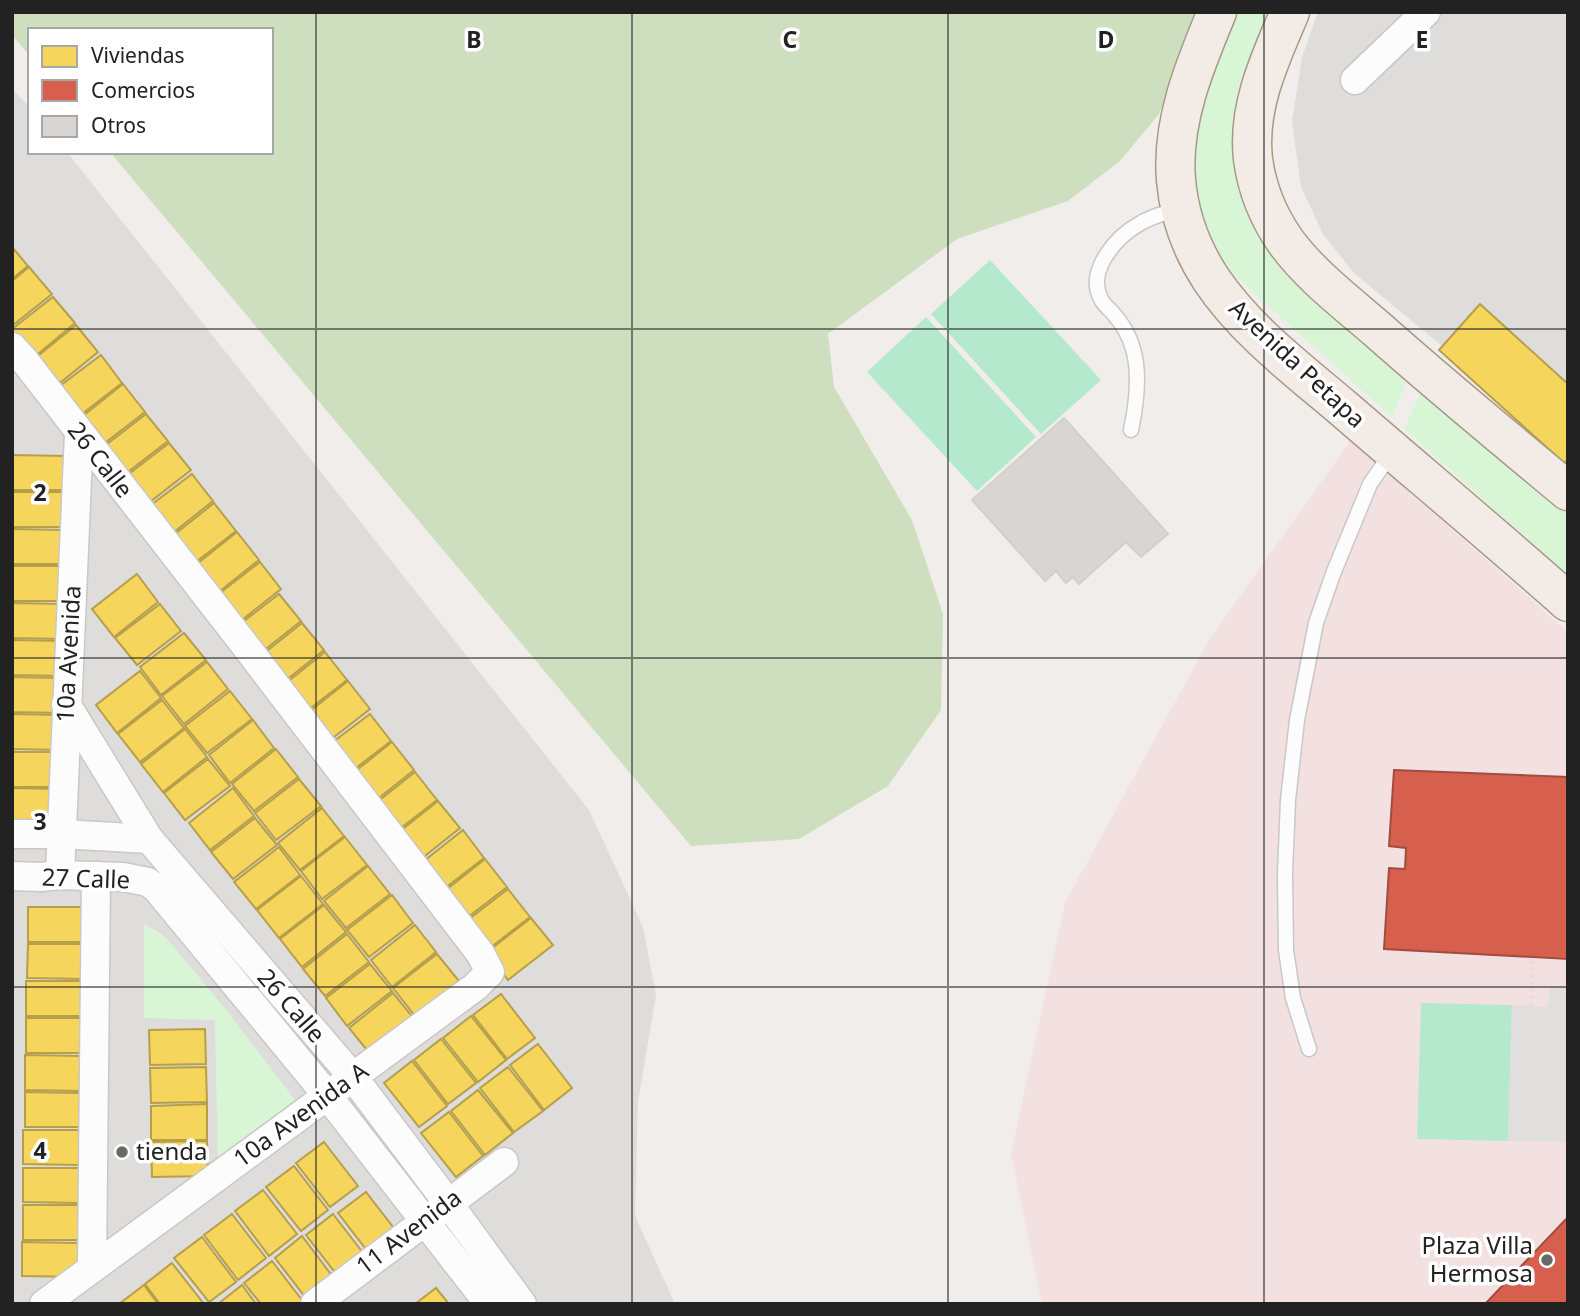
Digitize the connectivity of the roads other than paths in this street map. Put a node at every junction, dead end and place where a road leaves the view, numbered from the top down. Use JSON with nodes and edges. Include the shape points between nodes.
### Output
{"nodes":[{"id":1,"x":1217,"y":12,"type":"edge"},
{"id":2,"x":1290,"y":12,"type":"edge"},
{"id":3,"x":1426,"y":12,"type":"edge"},
{"id":4,"x":1355,"y":80,"type":"dead end"},
{"id":5,"x":1181,"y":209,"type":"junction"},
{"id":6,"x":12,"y":348,"type":"edge"},
{"id":7,"x":1131,"y":429,"type":"dead end"},
{"id":8,"x":79,"y":433,"type":"junction"},
{"id":9,"x":1392,"y":450,"type":"junction"},
{"id":10,"x":1568,"y":491,"type":"edge"},
{"id":11,"x":1568,"y":602,"type":"edge"},
{"id":12,"x":66,"y":705,"type":"junction"},
{"id":13,"x":12,"y":834,"type":"edge"},
{"id":14,"x":61,"y":834,"type":"junction"},
{"id":15,"x":149,"y":839,"type":"junction"},
{"id":16,"x":60,"y":875,"type":"junction"},
{"id":17,"x":12,"y":876,"type":"edge"},
{"id":18,"x":96,"y":876,"type":"junction"},
{"id":19,"x":157,"y":890,"type":"joint"},
{"id":20,"x":468,"y":940,"type":"joint"},
{"id":21,"x":1309,"y":1049,"type":"dead end"},
{"id":22,"x":353,"y":1077,"type":"junction"},
{"id":23,"x":327,"y":1096,"type":"junction"},
{"id":24,"x":504,"y":1162,"type":"dead end"},
{"id":25,"x":448,"y":1203,"type":"junction"},
{"id":26,"x":425,"y":1220,"type":"junction"},
{"id":27,"x":92,"y":1267,"type":"junction"},
{"id":28,"x":44,"y":1304,"type":"edge"},
{"id":29,"x":315,"y":1304,"type":"edge"},
{"id":30,"x":489,"y":1304,"type":"edge"},
{"id":31,"x":522,"y":1304,"type":"edge"}],
"edges":[{"from":1,"to":5,"type":"main road","name":"Avenida Petapa","via":[[1181,115],[1176,150]]},
{"from":2,"to":10,"type":"main road","via":[[1260,87],[1252,133],[1262,197],[1271,217],[1303,263]]},
{"from":3,"to":4,"type":"street"},
{"from":5,"to":7,"type":"lane","via":[[1140,222],[1119,238],[1100,268],[1101,300],[1127,332],[1135,351]]},
{"from":5,"to":9,"type":"main road","name":"Avenida Petapa","via":[[1200,260],[1246,323]]},
{"from":6,"to":8,"type":"street","name":"26 Calle"},
{"from":8,"to":12,"type":"street","name":"10a Avenida"},
{"from":8,"to":20,"type":"street","name":"26 Calle"},
{"from":9,"to":11,"type":"main road","name":"Avenida Petapa"},
{"from":9,"to":21,"type":"lane","via":[[1370,484],[1316,623],[1297,720],[1285,874],[1286,950],[1293,998]]},
{"from":12,"to":14,"type":"street","name":"10a Avenida"},
{"from":12,"to":15,"type":"street","name":"26 Calle"},
{"from":13,"to":14,"type":"street","name":"27 Calle"},
{"from":14,"to":15,"type":"street","name":"27 Calle"},
{"from":14,"to":16,"type":"street","name":"10a Avenida"},
{"from":15,"to":22,"type":"street","name":"26 Calle"},
{"from":16,"to":17,"type":"street","name":"27 Calle"},
{"from":16,"to":18,"type":"street","name":"27 Calle"},
{"from":18,"to":19,"type":"street","name":"27 Calle","via":[[148,882]]},
{"from":18,"to":27,"type":"street"},
{"from":19,"to":23,"type":"street","name":"26 Calle"},
{"from":20,"to":22,"type":"street","name":"10a Avenida A","via":[[490,971]]},
{"from":22,"to":23,"type":"street","name":"10a Avenida A"},
{"from":22,"to":25,"type":"street","name":"26 Calle"},
{"from":23,"to":26,"type":"street","name":"26 Calle"},
{"from":23,"to":27,"type":"street","name":"10a Avenida A"},
{"from":24,"to":25,"type":"street","name":"11 Avenida"},
{"from":25,"to":26,"type":"street","name":"11 Avenida"},
{"from":25,"to":31,"type":"street","name":"26 Calle"},
{"from":26,"to":29,"type":"street","name":"11 Avenida"},
{"from":26,"to":30,"type":"street","name":"26 Calle"},
{"from":27,"to":28,"type":"street","name":"10a Avenida A"}]}
